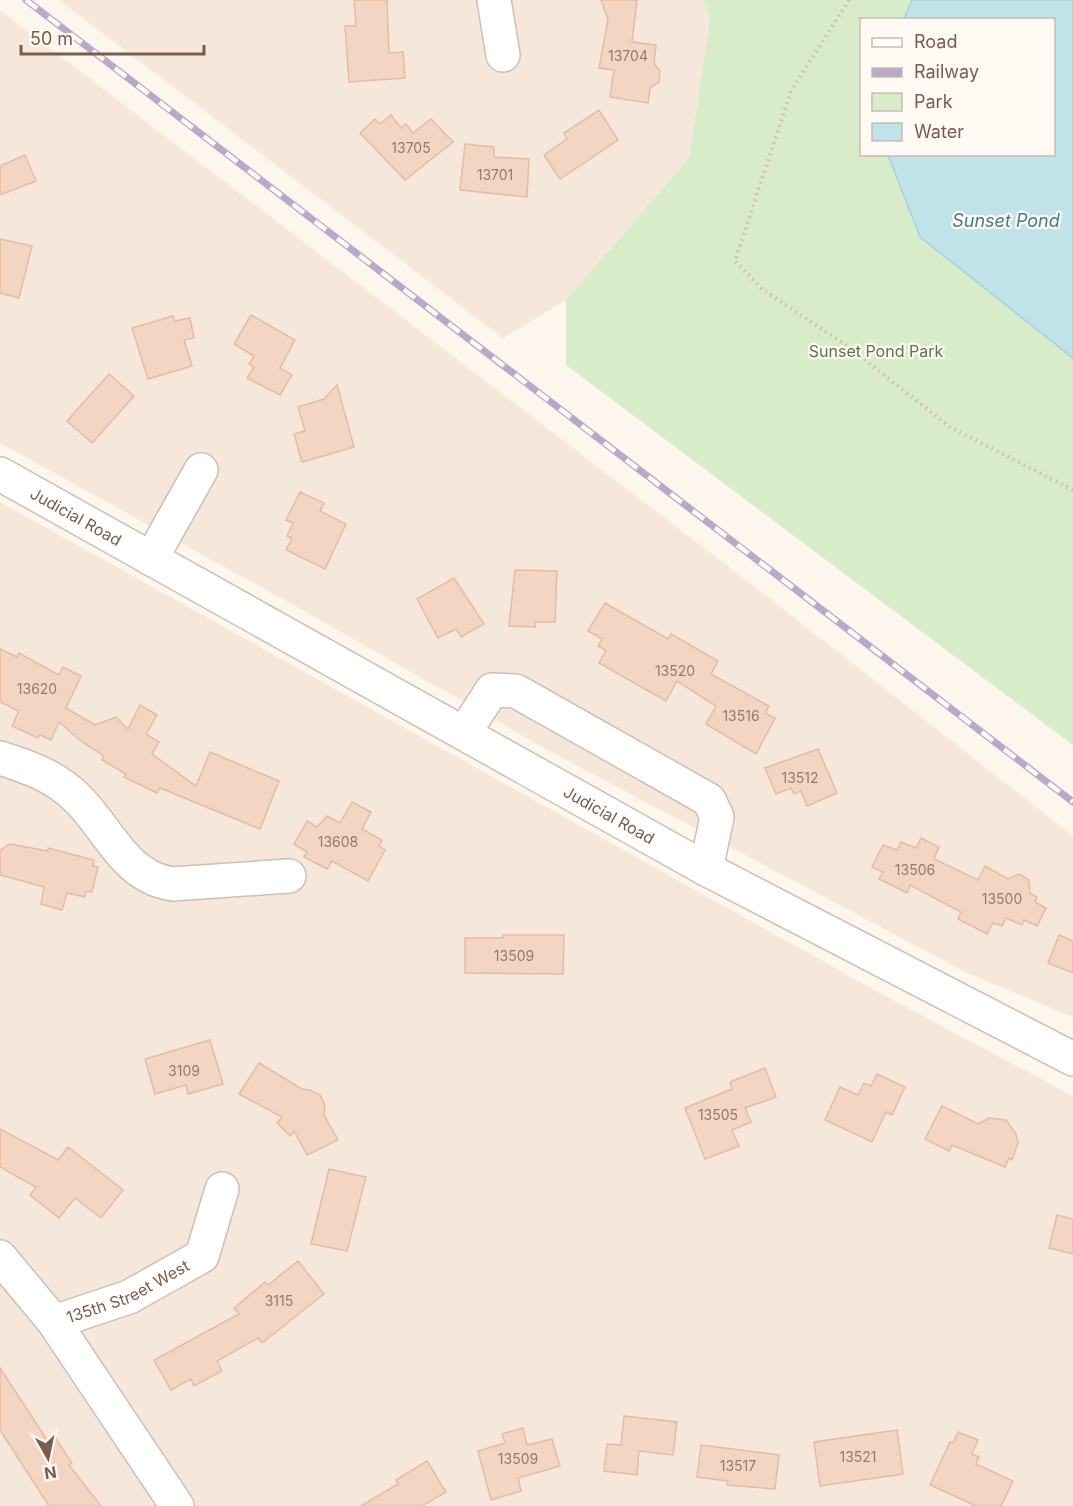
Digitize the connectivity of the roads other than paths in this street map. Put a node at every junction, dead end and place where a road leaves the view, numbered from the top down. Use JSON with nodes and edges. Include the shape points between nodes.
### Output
{"nodes":[{"id":1,"x":494,"y":0,"type":"edge"},
{"id":2,"x":503,"y":55,"type":"dead end"},
{"id":3,"x":201,"y":470,"type":"dead end"},
{"id":4,"x":0,"y":474,"type":"edge"},
{"id":5,"x":151,"y":560,"type":"junction"},
{"id":6,"x":464,"y":733,"type":"junction"},
{"id":7,"x":0,"y":758,"type":"edge"},
{"id":8,"x":706,"y":869,"type":"junction"},
{"id":9,"x":290,"y":876,"type":"dead end"},
{"id":10,"x":1073,"y":1059,"type":"edge"},
{"id":11,"x":222,"y":1189,"type":"dead end"},
{"id":12,"x":0,"y":1257,"type":"edge"},
{"id":13,"x":54,"y":1322,"type":"junction"},
{"id":14,"x":177,"y":1506,"type":"edge"}],
"edges":[{"from":1,"to":2,"type":"street"},
{"from":3,"to":5,"type":"street"},
{"from":4,"to":5,"type":"street","name":"Judicial Road"},
{"from":5,"to":6,"type":"street","name":"Judicial Road"},
{"from":6,"to":8,"type":"street","name":"Judicial Road"},
{"from":6,"to":8,"type":"street","via":[[492,690],[516,691],[710,800],[717,817]]},
{"from":7,"to":9,"type":"street","via":[[39,771],[77,797],[119,853],[156,882]]},
{"from":8,"to":10,"type":"street","name":"Judicial Road"},
{"from":11,"to":13,"type":"street","name":"135th Street West","via":[[202,1256],[129,1297]]},
{"from":12,"to":13,"type":"street","name":"135th Street West"},
{"from":13,"to":14,"type":"street","name":"135th Street West"}]}
